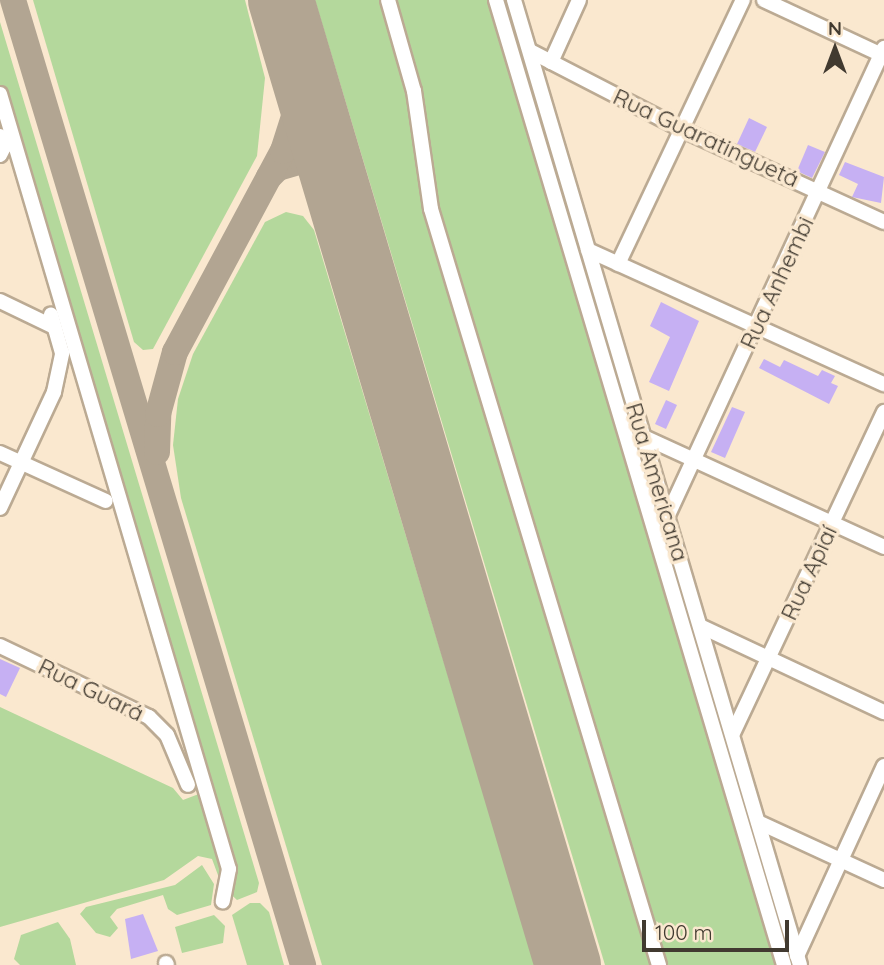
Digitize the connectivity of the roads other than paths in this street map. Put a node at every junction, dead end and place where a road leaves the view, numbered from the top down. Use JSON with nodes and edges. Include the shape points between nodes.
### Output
{"nodes":[{"id":1,"x":388,"y":0,"type":"edge"},
{"id":2,"x":496,"y":0,"type":"edge"},
{"id":3,"x":514,"y":0,"type":"edge"},
{"id":4,"x":579,"y":0,"type":"edge"},
{"id":5,"x":743,"y":0,"type":"edge"},
{"id":6,"x":764,"y":0,"type":"edge"},
{"id":7,"x":530,"y":51,"type":"junction"},
{"id":8,"x":883,"y":52,"type":"edge"},
{"id":9,"x":551,"y":62,"type":"junction"},
{"id":10,"x":0,"y":94,"type":"edge"},
{"id":11,"x":683,"y":130,"type":"junction"},
{"id":12,"x":820,"y":191,"type":"junction"},
{"id":13,"x":884,"y":222,"type":"edge"},
{"id":14,"x":588,"y":250,"type":"junction"},
{"id":15,"x":618,"y":264,"type":"junction"},
{"id":16,"x":0,"y":301,"type":"edge"},
{"id":17,"x":755,"y":328,"type":"junction"},
{"id":18,"x":884,"y":384,"type":"edge"},
{"id":19,"x":884,"y":412,"type":"edge"},
{"id":20,"x":643,"y":437,"type":"junction"},
{"id":21,"x":0,"y":453,"type":"edge"},
{"id":22,"x":694,"y":461,"type":"junction"},
{"id":23,"x":21,"y":462,"type":"junction"},
{"id":24,"x":106,"y":500,"type":"dead end"},
{"id":25,"x":0,"y":508,"type":"edge"},
{"id":26,"x":667,"y":517,"type":"junction"},
{"id":27,"x":832,"y":523,"type":"junction"},
{"id":28,"x":884,"y":547,"type":"edge"},
{"id":29,"x":700,"y":626,"type":"junction"},
{"id":30,"x":0,"y":646,"type":"edge"},
{"id":31,"x":770,"y":659,"type":"junction"},
{"id":32,"x":884,"y":712,"type":"edge"},
{"id":33,"x":733,"y":733,"type":"junction"},
{"id":34,"x":884,"y":766,"type":"edge"},
{"id":35,"x":188,"y":785,"type":"dead end"},
{"id":36,"x":758,"y":822,"type":"junction"},
{"id":37,"x":842,"y":862,"type":"junction"},
{"id":38,"x":884,"y":880,"type":"edge"},
{"id":39,"x":223,"y":901,"type":"dead end"},
{"id":40,"x":798,"y":960,"type":"edge"},
{"id":41,"x":659,"y":965,"type":"edge"},
{"id":42,"x":784,"y":965,"type":"edge"}],
"edges":[{"from":1,"to":41,"type":"street","via":[[414,91],[431,209]]},
{"from":2,"to":42,"type":"street"},
{"from":3,"to":7,"type":"street","name":"Rua Americana"},
{"from":4,"to":9,"type":"street"},
{"from":5,"to":11,"type":"street"},
{"from":6,"to":8,"type":"street"},
{"from":7,"to":9,"type":"street","name":"Rua Guaratinguetá"},
{"from":7,"to":14,"type":"street","name":"Rua Americana"},
{"from":8,"to":12,"type":"street","name":"Rua Anhembi"},
{"from":9,"to":11,"type":"street","name":"Rua Guaratinguetá"},
{"from":10,"to":39,"type":"street","via":[[229,869]]},
{"from":11,"to":12,"type":"street","name":"Rua Guaratinguetá"},
{"from":11,"to":15,"type":"street"},
{"from":12,"to":13,"type":"street","name":"Rua Guaratinguetá"},
{"from":12,"to":17,"type":"street","name":"Rua Anhembi"},
{"from":14,"to":15,"type":"street"},
{"from":14,"to":20,"type":"street","name":"Rua Americana"},
{"from":15,"to":17,"type":"street"},
{"from":16,"to":23,"type":"street","via":[[53,321],[62,353],[54,392]]},
{"from":17,"to":18,"type":"street"},
{"from":17,"to":22,"type":"street","name":"Rua Anhembi"},
{"from":19,"to":27,"type":"street","name":"Rua Apiaí"},
{"from":20,"to":22,"type":"street"},
{"from":20,"to":26,"type":"street","name":"Rua Americana"},
{"from":21,"to":23,"type":"street"},
{"from":22,"to":26,"type":"street","name":"Rua Anhembi"},
{"from":22,"to":27,"type":"street"},
{"from":23,"to":24,"type":"street"},
{"from":23,"to":25,"type":"street"},
{"from":26,"to":29,"type":"street","name":"Rua Americana"},
{"from":27,"to":28,"type":"street"},
{"from":27,"to":31,"type":"street","name":"Rua Apiaí"},
{"from":29,"to":31,"type":"street"},
{"from":29,"to":33,"type":"street","name":"Rua Americana"},
{"from":30,"to":35,"type":"street","name":"Rua Guará","via":[[149,717],[167,735]]},
{"from":31,"to":32,"type":"street"},
{"from":31,"to":33,"type":"street","name":"Rua Apiaí"},
{"from":33,"to":36,"type":"street","name":"Rua Americana"},
{"from":34,"to":37,"type":"street"},
{"from":36,"to":37,"type":"street"},
{"from":36,"to":40,"type":"street","name":"Rua Americana"},
{"from":37,"to":38,"type":"street"},
{"from":37,"to":40,"type":"street"}]}
